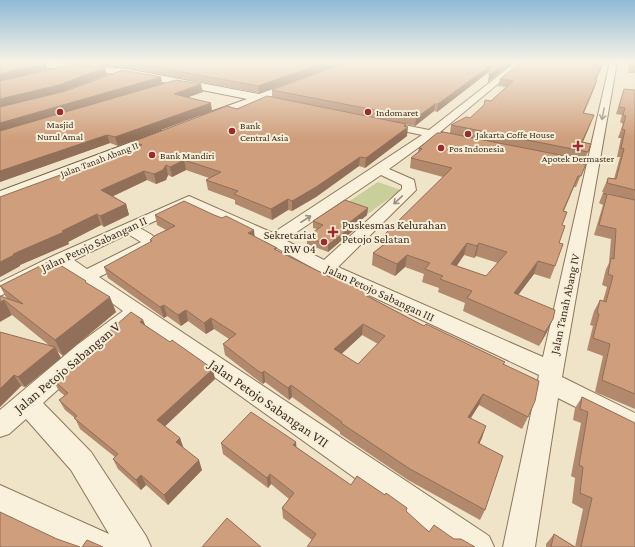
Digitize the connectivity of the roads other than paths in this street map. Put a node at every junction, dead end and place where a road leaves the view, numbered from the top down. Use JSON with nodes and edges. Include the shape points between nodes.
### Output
{"nodes":[{"id":1,"x":164,"y":88,"type":"edge"},
{"id":2,"x":209,"y":88,"type":"edge"},
{"id":3,"x":288,"y":88,"type":"edge"},
{"id":4,"x":488,"y":88,"type":"edge"},
{"id":5,"x":608,"y":88,"type":"edge"},
{"id":6,"x":159,"y":89,"type":"edge"},
{"id":7,"x":260,"y":98,"type":"junction"},
{"id":8,"x":276,"y":102,"type":"edge"},
{"id":9,"x":196,"y":122,"type":"edge"},
{"id":10,"x":373,"y":122,"type":"edge"},
{"id":11,"x":175,"y":130,"type":"edge"},
{"id":12,"x":431,"y":134,"type":"junction"},
{"id":13,"x":472,"y":142,"type":"edge"},
{"id":14,"x":380,"y":170,"type":"junction"},
{"id":15,"x":0,"y":197,"type":"edge"},
{"id":16,"x":189,"y":200,"type":"joint"},
{"id":17,"x":128,"y":228,"type":"junction"},
{"id":18,"x":274,"y":240,"type":"junction"},
{"id":19,"x":61,"y":259,"type":"junction"},
{"id":20,"x":326,"y":268,"type":"junction"},
{"id":21,"x":86,"y":276,"type":"junction"},
{"id":22,"x":0,"y":290,"type":"edge"},
{"id":23,"x":135,"y":310,"type":"junction"},
{"id":24,"x":550,"y":376,"type":"junction"},
{"id":25,"x":26,"y":402,"type":"junction"},
{"id":26,"x":0,"y":426,"type":"edge"},
{"id":27,"x":635,"y":426,"type":"edge"},
{"id":28,"x":0,"y":500,"type":"edge"},
{"id":29,"x":101,"y":547,"type":"edge"},
{"id":30,"x":135,"y":547,"type":"edge"},
{"id":31,"x":478,"y":547,"type":"edge"},
{"id":32,"x":519,"y":547,"type":"edge"}],
"edges":[{"from":1,"to":6,"type":"street"},
{"from":2,"to":7,"type":"street"},
{"from":3,"to":7,"type":"street"},
{"from":4,"to":12,"type":"street"},
{"from":5,"to":24,"type":"street","name":"Jalan Tanah Abang IV","one_way":true,"via":[[588,167],[594,196]]},
{"from":7,"to":8,"type":"street"},
{"from":7,"to":9,"type":"street"},
{"from":10,"to":12,"type":"street"},
{"from":11,"to":15,"type":"street","name":"Jalan Tanah Abang II"},
{"from":12,"to":13,"type":"street"},
{"from":12,"to":14,"type":"street"},
{"from":18,"to":14,"type":"street","one_way":true},
{"from":14,"to":20,"type":"street","one_way":true,"via":[[409,183],[409,190]]},
{"from":16,"to":17,"type":"street","name":"Jalan Petojo Sabangan II"},
{"from":16,"to":18,"type":"street","name":"Jalan Petojo Sabangan III"},
{"from":17,"to":19,"type":"street","name":"Jalan Petojo Sabangan II"},
{"from":17,"to":21,"type":"street","via":[[148,239],[150,243]]},
{"from":18,"to":20,"type":"street","name":"Jalan Petojo Sabangan III"},
{"from":19,"to":21,"type":"street","name":"Jalan Petojo Sabangan VII"},
{"from":19,"to":22,"type":"street","name":"Jalan Petojo Sabangan II"},
{"from":20,"to":24,"type":"street","name":"Jalan Petojo Sabangan III"},
{"from":21,"to":23,"type":"street","name":"Jalan Petojo Sabangan VII"},
{"from":23,"to":25,"type":"street","name":"Jalan Petojo Sabangan V"},
{"from":23,"to":31,"type":"street","name":"Jalan Petojo Sabangan VII"},
{"from":24,"to":27,"type":"street","name":"Jalan Petojo Sabangan III"},
{"from":24,"to":32,"type":"street","name":"Jalan Tanah Abang IV"},
{"from":25,"to":26,"type":"street","name":"Jalan Petojo Sabangan V"},
{"from":25,"to":30,"type":"street","via":[[81,461]]},
{"from":28,"to":29,"type":"street"}]}
